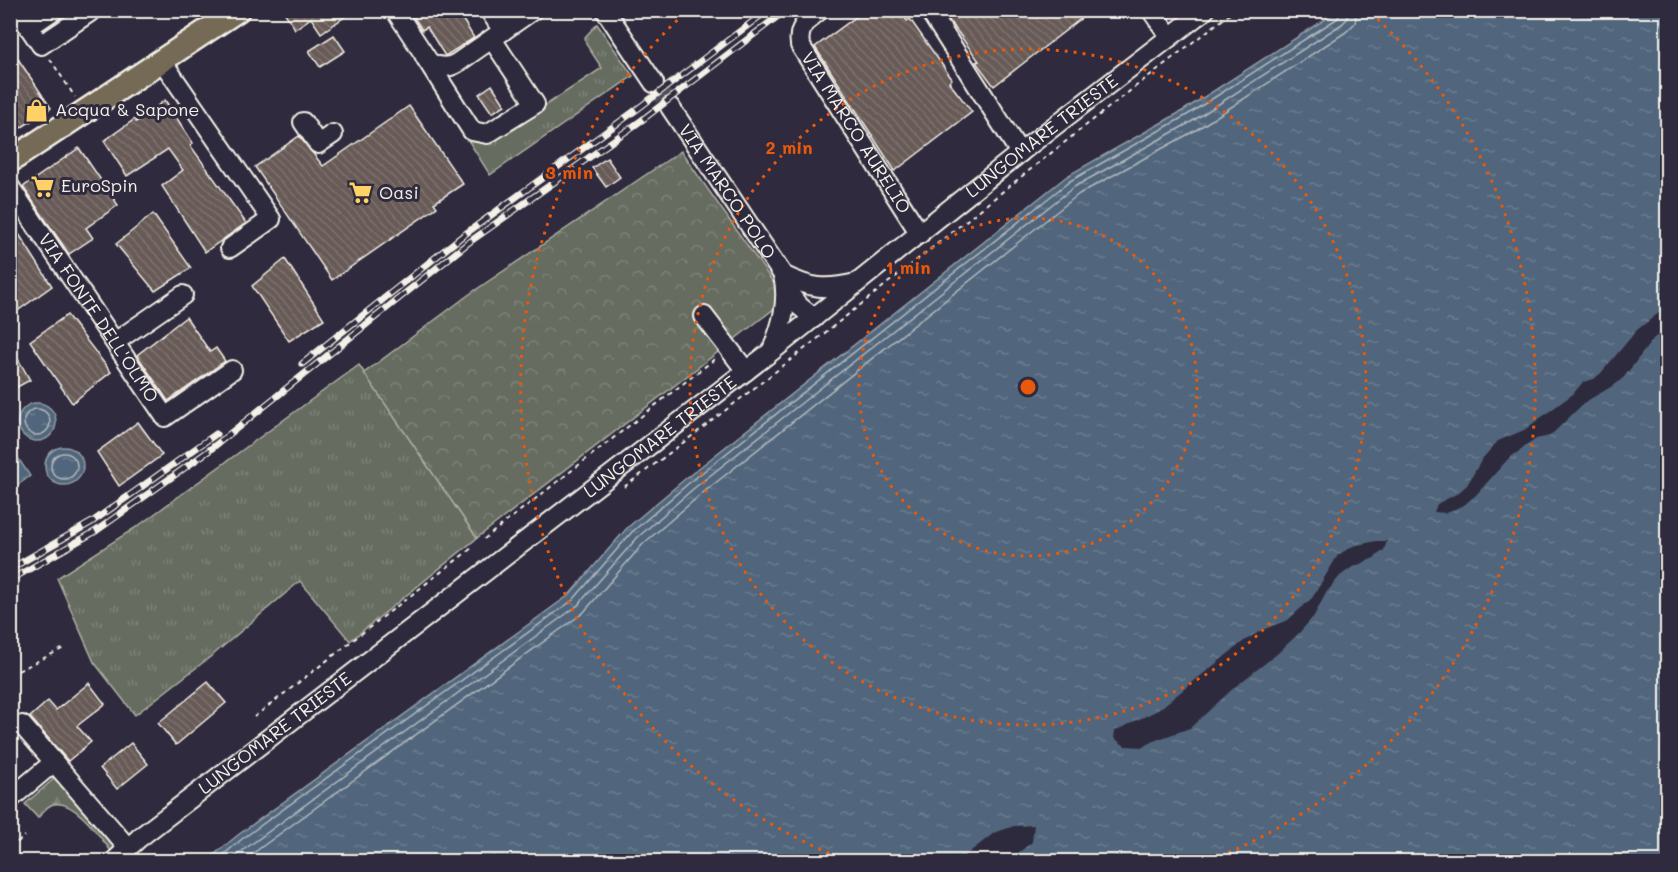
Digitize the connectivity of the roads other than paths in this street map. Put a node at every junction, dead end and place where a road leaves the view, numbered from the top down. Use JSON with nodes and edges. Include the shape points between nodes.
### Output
{"nodes":[{"id":1,"x":17,"y":10,"type":"edge"},
{"id":2,"x":54,"y":10,"type":"edge"},
{"id":3,"x":93,"y":10,"type":"edge"},
{"id":4,"x":238,"y":10,"type":"edge"},
{"id":5,"x":395,"y":10,"type":"edge"},
{"id":6,"x":489,"y":10,"type":"edge"},
{"id":7,"x":532,"y":10,"type":"edge"},
{"id":8,"x":605,"y":10,"type":"edge"},
{"id":9,"x":820,"y":10,"type":"edge"},
{"id":10,"x":929,"y":10,"type":"edge"},
{"id":11,"x":1151,"y":10,"type":"edge"},
{"id":12,"x":1204,"y":10,"type":"edge"},
{"id":13,"x":29,"y":27,"type":"junction"},
{"id":14,"x":497,"y":35,"type":"junction"},
{"id":15,"x":1170,"y":37,"type":"junction"},
{"id":16,"x":425,"y":57,"type":"junction"},
{"id":17,"x":162,"y":61,"type":"junction"},
{"id":18,"x":654,"y":83,"type":"tunnel mouth"},
{"id":19,"x":670,"y":107,"type":"tunnel mouth"},
{"id":20,"x":303,"y":122,"type":"dead end"},
{"id":21,"x":333,"y":134,"type":"dead end"},
{"id":22,"x":1020,"y":153,"type":"junction"},
{"id":23,"x":10,"y":161,"type":"edge"},
{"id":24,"x":10,"y":187,"type":"edge"},
{"id":25,"x":920,"y":234,"type":"junction"},
{"id":26,"x":230,"y":248,"type":"dead end"},
{"id":27,"x":789,"y":282,"type":"junction"},
{"id":28,"x":860,"y":282,"type":"junction"},
{"id":29,"x":183,"y":295,"type":"dead end"},
{"id":30,"x":704,"y":316,"type":"dead end"},
{"id":31,"x":814,"y":318,"type":"junction"},
{"id":32,"x":115,"y":342,"type":"junction"},
{"id":33,"x":772,"y":351,"type":"junction"},
{"id":34,"x":232,"y":370,"type":"dead end"},
{"id":35,"x":746,"y":371,"type":"junction"},
{"id":36,"x":22,"y":725,"type":"dead end"},
{"id":37,"x":54,"y":762,"type":"junction"},
{"id":38,"x":10,"y":799,"type":"edge"},
{"id":39,"x":128,"y":848,"type":"junction"},
{"id":40,"x":113,"y":861,"type":"edge"}],
"edges":[{"from":1,"to":13,"type":"street"},
{"from":2,"to":13,"type":"street"},
{"from":3,"to":13,"type":"street","via":[[41,45]]},
{"from":4,"to":17,"type":"main road"},
{"from":5,"to":16,"type":"street"},
{"from":6,"to":14,"type":"street"},
{"from":7,"to":14,"type":"street"},
{"from":8,"to":18,"type":"street"},
{"from":9,"to":25,"type":"street","name":"VIA MARCO AURELIO","via":[[801,29],[799,41],[803,51]]},
{"from":10,"to":22,"type":"street"},
{"from":11,"to":15,"type":"street"},
{"from":12,"to":15,"type":"street","name":"LUNGOMARE TRIESTE"},
{"from":14,"to":16,"type":"street","via":[[446,68]]},
{"from":14,"to":16,"type":"street","via":[[535,104],[487,134],[472,131]]},
{"from":15,"to":22,"type":"street","name":"LUNGOMARE TRIESTE"},
{"from":17,"to":23,"type":"main road"},
{"from":17,"to":26,"type":"street","via":[[271,219]]},
{"from":19,"to":27,"type":"street","name":"VIA MARCO POLO"},
{"from":20,"to":21,"type":"street","via":[[318,144]]},
{"from":22,"to":25,"type":"street","name":"LUNGOMARE TRIESTE"},
{"from":24,"to":32,"type":"street","name":"VIA FONTE DELL'OLMO"},
{"from":25,"to":28,"type":"street","name":"LUNGOMARE TRIESTE"},
{"from":27,"to":28,"type":"street","via":[[829,289]]},
{"from":27,"to":31,"type":"street","name":"VIA MARCO POLO","via":[[798,305]]},
{"from":27,"to":33,"type":"street"},
{"from":28,"to":31,"type":"street","name":"LUNGOMARE TRIESTE"},
{"from":29,"to":32,"type":"street"},
{"from":30,"to":35,"type":"street"},
{"from":31,"to":33,"type":"street","name":"LUNGOMARE TRIESTE"},
{"from":32,"to":34,"type":"street","name":"VIA FONTE DELL'OLMO","via":[[165,417]]},
{"from":33,"to":35,"type":"street","name":"LUNGOMARE TRIESTE"},
{"from":35,"to":39,"type":"street","name":"LUNGOMARE TRIESTE"},
{"from":36,"to":37,"type":"street"},
{"from":37,"to":38,"type":"street"},
{"from":37,"to":39,"type":"street"},
{"from":39,"to":40,"type":"street","name":"LUNGOMARE TRIESTE"}]}
